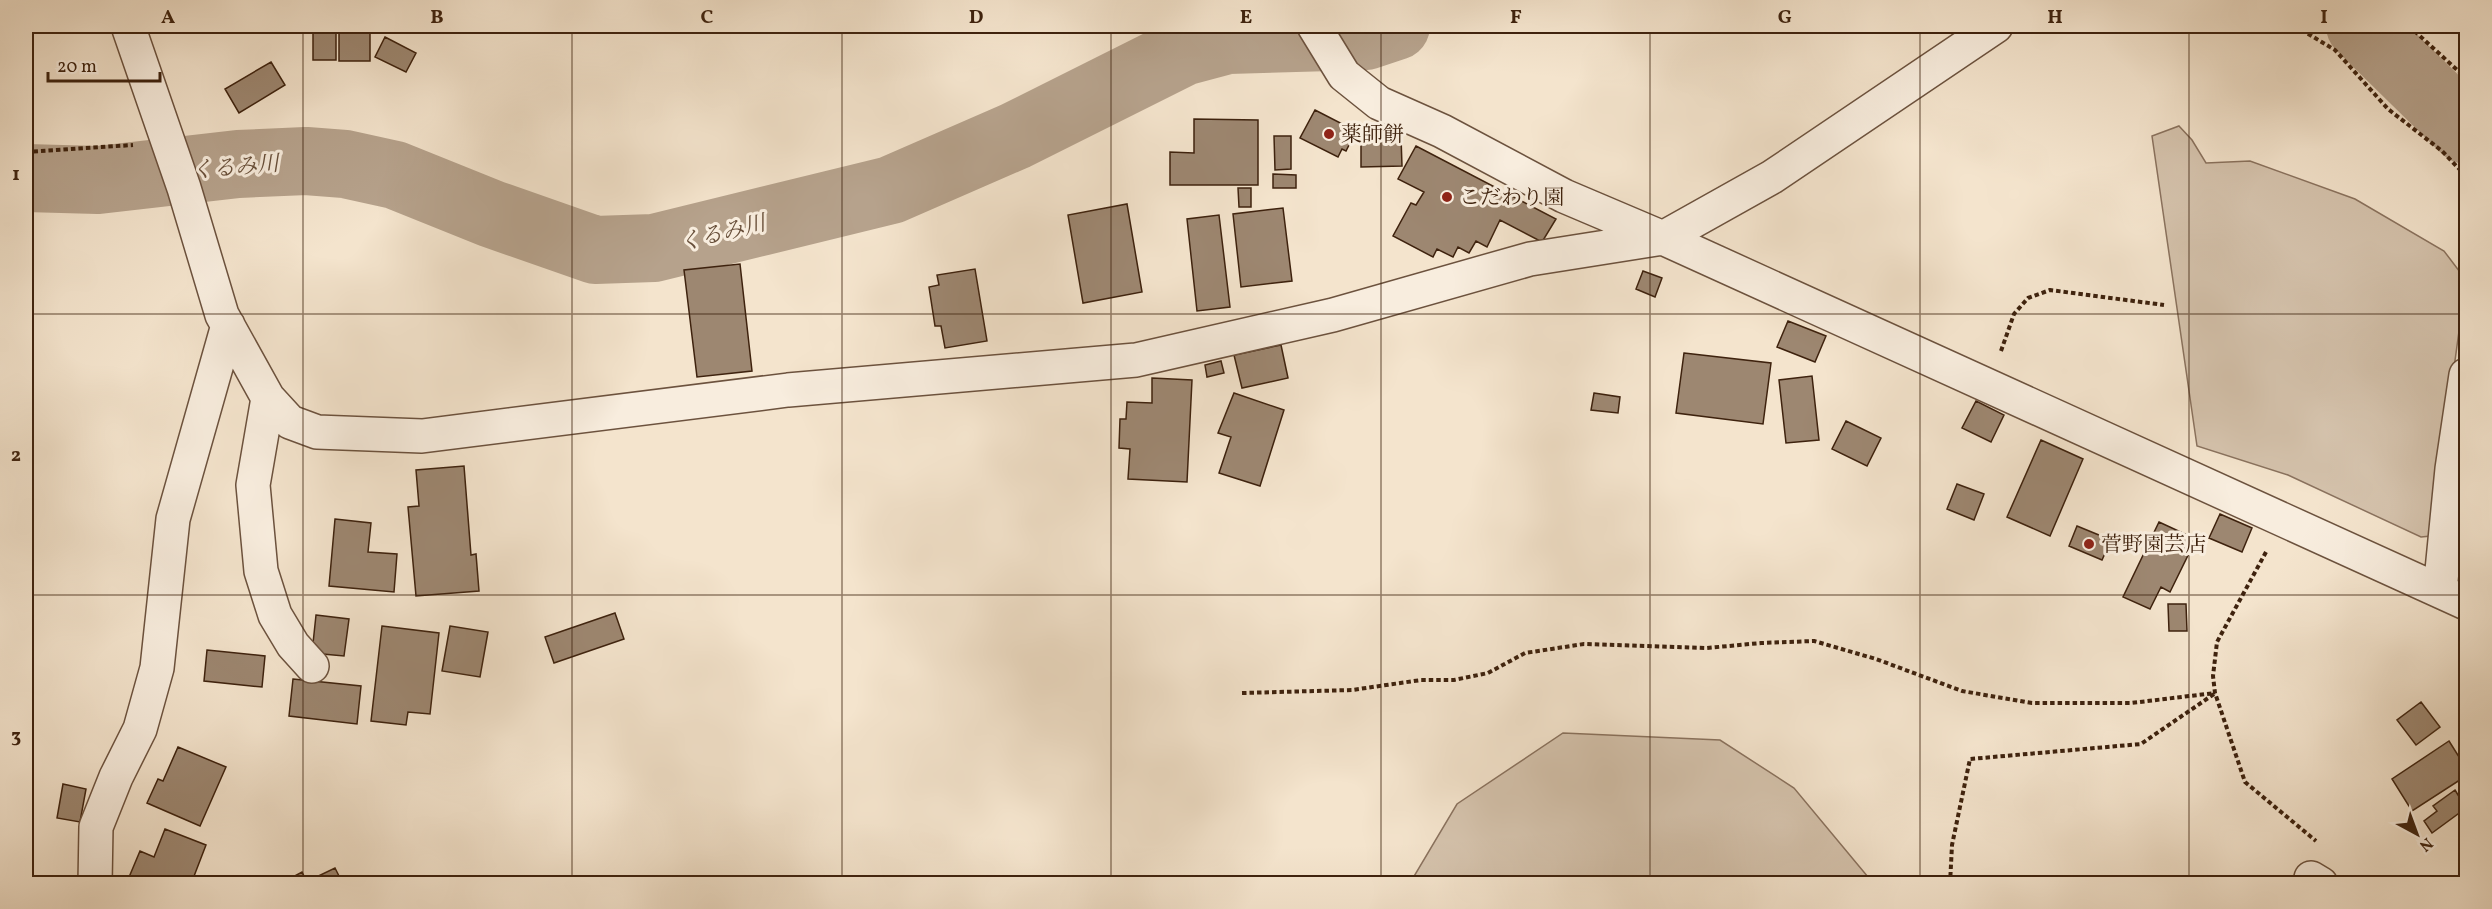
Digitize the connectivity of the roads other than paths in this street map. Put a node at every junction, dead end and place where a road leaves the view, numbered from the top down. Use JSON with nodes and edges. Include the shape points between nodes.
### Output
{"nodes":[{"id":1,"x":128,"y":26,"type":"edge"},
{"id":2,"x":1996,"y":26,"type":"edge"},
{"id":3,"x":1314,"y":27,"type":"edge"},
{"id":4,"x":1663,"y":238,"type":"junction"},
{"id":5,"x":228,"y":325,"type":"junction"},
{"id":6,"x":2466,"y":375,"type":"edge"},
{"id":7,"x":268,"y":398,"type":"junction"},
{"id":8,"x":2453,"y":597,"type":"edge"},
{"id":9,"x":312,"y":666,"type":"dead end"},
{"id":10,"x":95,"y":884,"type":"edge"}],
"edges":[{"from":1,"to":5,"type":"street"},
{"from":2,"to":4,"type":"street","via":[[1772,177]]},
{"from":3,"to":4,"type":"street","via":[[1344,75],[1379,103],[1442,131],[1564,196]]},
{"from":4,"to":7,"type":"street","via":[[1530,259],[1333,315],[1136,360],[788,390],[422,436],[317,432],[290,422]]},
{"from":4,"to":8,"type":"street"},
{"from":5,"to":7,"type":"street"},
{"from":5,"to":10,"type":"street","via":[[173,519],[157,668],[140,729],[96,827]]},
{"from":6,"to":8,"type":"street","via":[[2452,469]]},
{"from":7,"to":9,"type":"street","via":[[254,485],[261,572],[275,615],[293,645]]}]}
